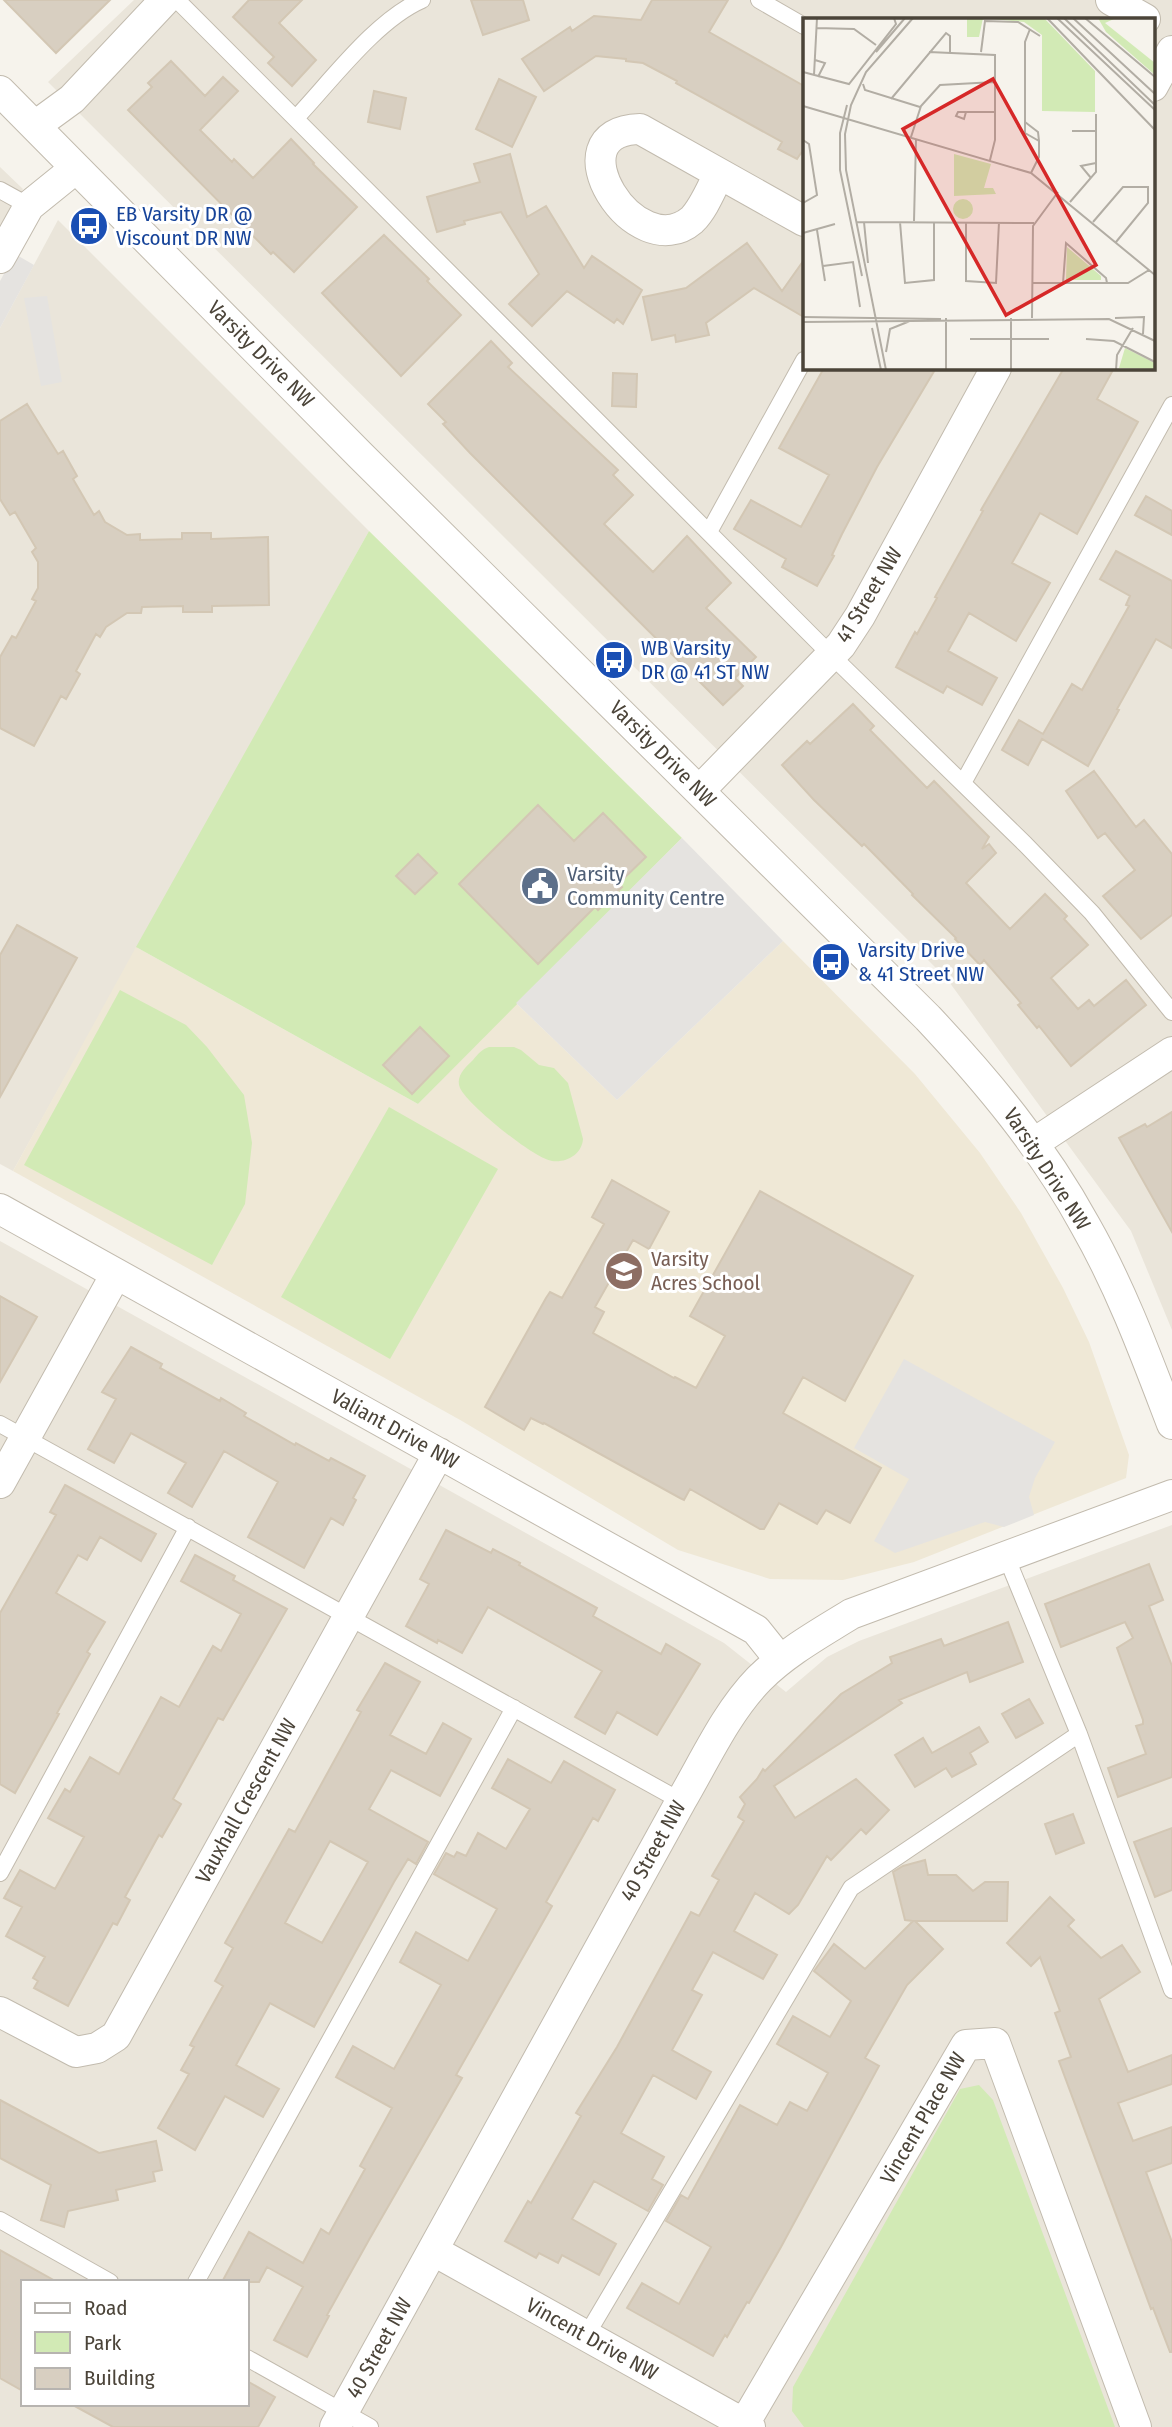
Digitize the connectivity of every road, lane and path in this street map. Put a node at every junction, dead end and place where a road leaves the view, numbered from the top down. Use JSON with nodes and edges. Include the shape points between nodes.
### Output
{"nodes":[{"id":1,"x":165,"y":0,"type":"edge"},
{"id":2,"x":177,"y":0,"type":"edge"},
{"id":3,"x":422,"y":0,"type":"edge"},
{"id":4,"x":759,"y":0,"type":"edge"},
{"id":5,"x":1111,"y":0,"type":"edge"},
{"id":6,"x":1143,"y":18,"type":"edge"},
{"id":7,"x":1154,"y":24,"type":"edge"},
{"id":8,"x":803,"y":25,"type":"edge"},
{"id":9,"x":1172,"y":34,"type":"edge"},
{"id":10,"x":1172,"y":51,"type":"edge"},
{"id":11,"x":1154,"y":84,"type":"edge"},
{"id":12,"x":0,"y":91,"type":"edge"},
{"id":13,"x":296,"y":118,"type":"junction"},
{"id":14,"x":34,"y":126,"type":"junction"},
{"id":15,"x":76,"y":168,"type":"junction"},
{"id":16,"x":719,"y":174,"type":"dead end"},
{"id":17,"x":0,"y":190,"type":"edge"},
{"id":18,"x":29,"y":206,"type":"junction"},
{"id":19,"x":803,"y":220,"type":"edge"},
{"id":20,"x":0,"y":258,"type":"edge"},
{"id":21,"x":803,"y":362,"type":"edge"},
{"id":22,"x":995,"y":369,"type":"edge"},
{"id":23,"x":1172,"y":405,"type":"edge"},
{"id":24,"x":709,"y":532,"type":"junction"},
{"id":25,"x":831,"y":655,"type":"junction"},
{"id":26,"x":963,"y":783,"type":"junction"},
{"id":27,"x":700,"y":790,"type":"junction"},
{"id":28,"x":1172,"y":1012,"type":"edge"},
{"id":29,"x":1172,"y":1052,"type":"edge"},
{"id":30,"x":1034,"y":1143,"type":"junction"},
{"id":31,"x":0,"y":1209,"type":"edge"},
{"id":32,"x":116,"y":1274,"type":"junction"},
{"id":33,"x":1172,"y":1424,"type":"edge"},
{"id":34,"x":13,"y":1431,"type":"edge"},
{"id":35,"x":439,"y":1453,"type":"junction"},
{"id":36,"x":0,"y":1483,"type":"edge"},
{"id":37,"x":1172,"y":1495,"type":"edge"},
{"id":38,"x":187,"y":1527,"type":"junction"},
{"id":39,"x":1006,"y":1556,"type":"junction"},
{"id":40,"x":348,"y":1618,"type":"junction"},
{"id":41,"x":780,"y":1660,"type":"junction"},
{"id":42,"x":514,"y":1708,"type":"junction"},
{"id":43,"x":1079,"y":1734,"type":"junction"},
{"id":44,"x":681,"y":1801,"type":"junction"},
{"id":45,"x":0,"y":1873,"type":"edge"},
{"id":46,"x":1172,"y":1990,"type":"edge"},
{"id":47,"x":0,"y":2011,"type":"edge"},
{"id":48,"x":0,"y":2220,"type":"edge"},
{"id":49,"x":433,"y":2250,"type":"junction"},
{"id":50,"x":106,"y":2280,"type":"edge"},
{"id":51,"x":198,"y":2280,"type":"edge"},
{"id":52,"x":586,"y":2336,"type":"junction"},
{"id":53,"x":248,"y":2359,"type":"edge"},
{"id":54,"x":339,"y":2419,"type":"edge"},
{"id":55,"x":747,"y":2425,"type":"edge"},
{"id":56,"x":370,"y":2427,"type":"edge"},
{"id":57,"x":1136,"y":2427,"type":"edge"}],
"edges":[{"from":1,"to":14,"type":"street","via":[[72,99]]},
{"from":2,"to":13,"type":"lane"},
{"from":3,"to":13,"type":"lane","via":[[386,21]]},
{"from":4,"to":8,"type":"lane"},
{"from":5,"to":6,"type":"street"},
{"from":7,"to":9,"type":"street"},
{"from":10,"to":11,"type":"street"},
{"from":12,"to":14,"type":"street","name":"Varsity Drive NW"},
{"from":13,"to":24,"type":"lane"},
{"from":14,"to":15,"type":"street","name":"Varsity Drive NW"},
{"from":15,"to":18,"type":"street"},
{"from":15,"to":27,"type":"street","name":"Varsity Drive NW"},
{"from":16,"to":19,"type":"street"},
{"from":17,"to":18,"type":"lane"},
{"from":18,"to":20,"type":"street"},
{"from":21,"to":24,"type":"lane"},
{"from":22,"to":25,"type":"street","name":"41 Street NW","via":[[860,616]]},
{"from":23,"to":26,"type":"lane"},
{"from":24,"to":25,"type":"lane"},
{"from":25,"to":26,"type":"lane"},
{"from":25,"to":27,"type":"street","name":"41 Street NW"},
{"from":26,"to":28,"type":"lane","via":[[1092,914]]},
{"from":27,"to":30,"type":"street","name":"Varsity Drive NW","via":[[928,1018]]},
{"from":29,"to":30,"type":"street"},
{"from":30,"to":33,"type":"street","name":"Varsity Drive NW","via":[[1085,1224],[1129,1312]]},
{"from":31,"to":32,"type":"street","name":"Valiant Drive NW"},
{"from":32,"to":34,"type":"street"},
{"from":32,"to":35,"type":"street","name":"Valiant Drive NW"},
{"from":34,"to":36,"type":"street"},
{"from":34,"to":38,"type":"lane"},
{"from":35,"to":40,"type":"street","name":"Vauxhall Crescent NW"},
{"from":35,"to":41,"type":"street","name":"Valiant Drive NW","via":[[756,1630]]},
{"from":37,"to":39,"type":"street","name":"40 Street NW"},
{"from":38,"to":40,"type":"lane"},
{"from":38,"to":45,"type":"lane"},
{"from":39,"to":41,"type":"street","name":"40 Street NW","via":[[851,1614]]},
{"from":39,"to":43,"type":"lane"},
{"from":40,"to":42,"type":"lane"},
{"from":40,"to":47,"type":"street","name":"Vauxhall Crescent NW","via":[[116,2036],[97,2048],[76,2052]]},
{"from":41,"to":44,"type":"street","name":"40 Street NW","via":[[730,1716]]},
{"from":42,"to":44,"type":"lane"},
{"from":42,"to":51,"type":"lane"},
{"from":43,"to":46,"type":"lane"},
{"from":43,"to":52,"type":"lane","via":[[850,1888]]},
{"from":44,"to":49,"type":"street","name":"40 Street NW"},
{"from":48,"to":50,"type":"lane"},
{"from":49,"to":52,"type":"street","name":"Vincent Drive NW"},
{"from":49,"to":54,"type":"street","name":"40 Street NW"},
{"from":52,"to":55,"type":"street","name":"Vincent Drive NW"},
{"from":53,"to":54,"type":"lane"},
{"from":54,"to":56,"type":"lane"},
{"from":55,"to":57,"type":"street","name":"Vincent Place NW","via":[[966,2045],[995,2043]]}]}
